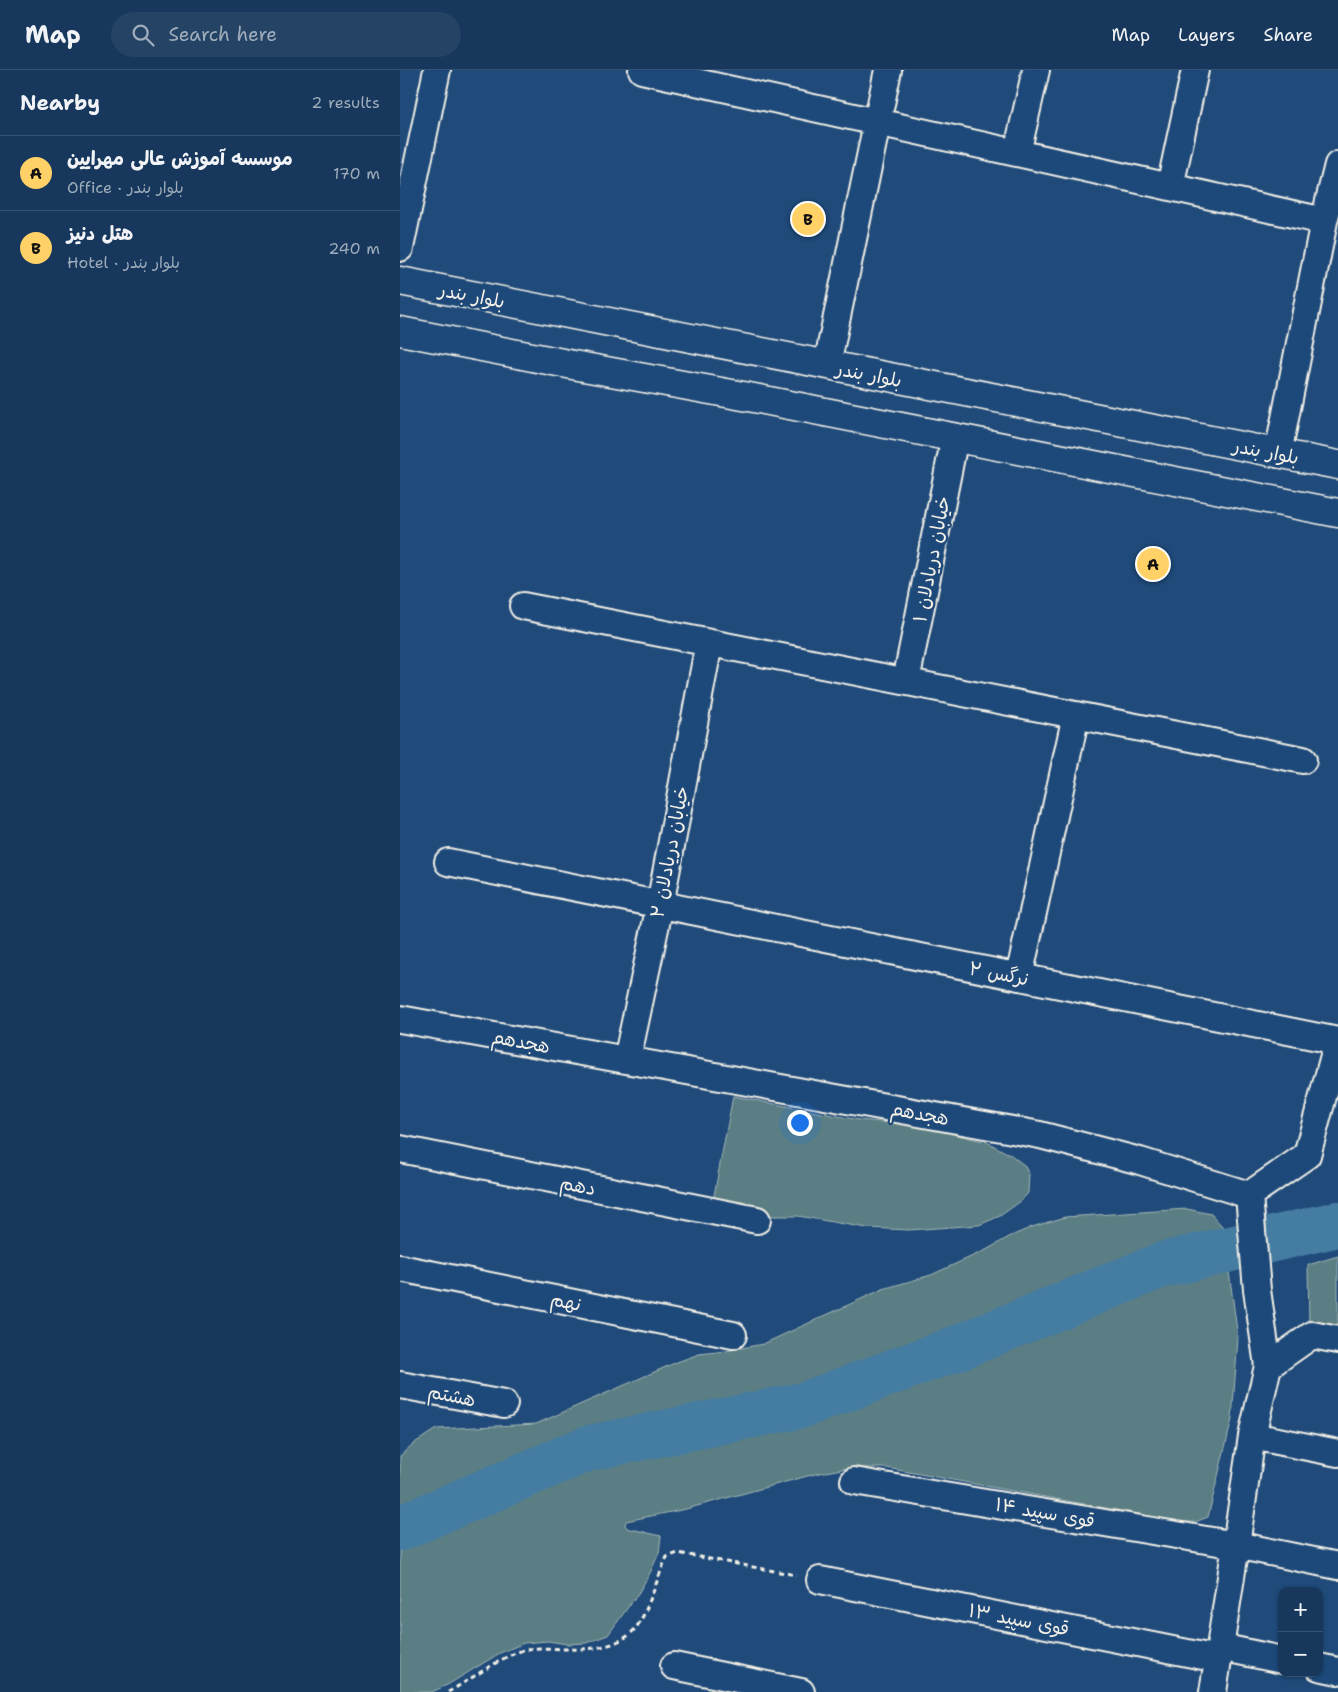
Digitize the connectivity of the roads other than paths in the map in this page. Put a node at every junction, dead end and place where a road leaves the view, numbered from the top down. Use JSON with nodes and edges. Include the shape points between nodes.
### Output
{"nodes":[{"id":1,"x":437,"y":70,"type":"edge"},
{"id":2,"x":642,"y":70,"type":"edge"},
{"id":3,"x":888,"y":70,"type":"edge"},
{"id":4,"x":1036,"y":70,"type":"edge"},
{"id":5,"x":1195,"y":70,"type":"edge"},
{"id":6,"x":743,"y":81,"type":"edge"},
{"id":7,"x":878,"y":122,"type":"junction"},
{"id":8,"x":1017,"y":153,"type":"junction"},
{"id":9,"x":1338,"y":164,"type":"edge"},
{"id":10,"x":1170,"y":187,"type":"junction"},
{"id":11,"x":1324,"y":221,"type":"junction"},
{"id":12,"x":400,"y":248,"type":"edge"},
{"id":13,"x":400,"y":281,"type":"edge"},
{"id":14,"x":400,"y":331,"type":"edge"},
{"id":15,"x":827,"y":365,"type":"junction"},
{"id":16,"x":955,"y":438,"type":"junction"},
{"id":17,"x":1278,"y":454,"type":"junction"},
{"id":18,"x":1338,"y":465,"type":"edge"},
{"id":19,"x":1338,"y":513,"type":"edge"},
{"id":20,"x":524,"y":606,"type":"dead end"},
{"id":21,"x":709,"y":642,"type":"junction"},
{"id":22,"x":906,"y":681,"type":"junction"},
{"id":23,"x":1076,"y":715,"type":"junction"},
{"id":24,"x":1303,"y":760,"type":"dead end"},
{"id":25,"x":448,"y":862,"type":"dead end"},
{"id":26,"x":660,"y":905,"type":"junction"},
{"id":27,"x":1019,"y":977,"type":"junction"},
{"id":28,"x":400,"y":1019,"type":"edge"},
{"id":29,"x":1338,"y":1041,"type":"edge"},
{"id":30,"x":628,"y":1060,"type":"junction"},
{"id":31,"x":400,"y":1149,"type":"edge"},
{"id":32,"x":1249,"y":1202,"type":"junction"},
{"id":33,"x":757,"y":1220,"type":"dead end"},
{"id":34,"x":400,"y":1268,"type":"edge"},
{"id":35,"x":733,"y":1335,"type":"dead end"},
{"id":36,"x":1338,"y":1340,"type":"edge"},
{"id":37,"x":1268,"y":1366,"type":"junction"},
{"id":38,"x":400,"y":1385,"type":"edge"},
{"id":39,"x":504,"y":1404,"type":"dead end"},
{"id":40,"x":1252,"y":1436,"type":"junction"},
{"id":41,"x":1338,"y":1453,"type":"edge"},
{"id":42,"x":854,"y":1481,"type":"dead end"},
{"id":43,"x":1236,"y":1546,"type":"junction"},
{"id":44,"x":1338,"y":1566,"type":"edge"},
{"id":45,"x":820,"y":1580,"type":"road end"},
{"id":46,"x":1219,"y":1653,"type":"junction"},
{"id":47,"x":1278,"y":1660,"type":"edge"},
{"id":48,"x":674,"y":1666,"type":"dead end"},
{"id":49,"x":1323,"y":1669,"type":"edge"},
{"id":50,"x":1338,"y":1671,"type":"edge"},
{"id":51,"x":801,"y":1692,"type":"edge"},
{"id":52,"x":1213,"y":1692,"type":"edge"}],
"edges":[{"from":1,"to":12,"type":"street"},
{"from":2,"to":6,"type":"street"},
{"from":3,"to":7,"type":"street"},
{"from":4,"to":8,"type":"street"},
{"from":5,"to":10,"type":"street"},
{"from":6,"to":7,"type":"street"},
{"from":7,"to":8,"type":"street"},
{"from":7,"to":15,"type":"street"},
{"from":8,"to":10,"type":"street"},
{"from":9,"to":11,"type":"street"},
{"from":10,"to":11,"type":"street"},
{"from":11,"to":17,"type":"street"},
{"from":13,"to":15,"type":"main road","name":"بلوار بندر"},
{"from":14,"to":16,"type":"main road"},
{"from":15,"to":17,"type":"main road","name":"بلوار بندر"},
{"from":16,"to":19,"type":"main road"},
{"from":16,"to":22,"type":"street","name":"خیابان دریادلان ۱"},
{"from":17,"to":18,"type":"main road","name":"بلوار بندر"},
{"from":20,"to":21,"type":"street"},
{"from":21,"to":22,"type":"street"},
{"from":21,"to":26,"type":"street","name":"خیابان دریادلان ۲"},
{"from":22,"to":23,"type":"street"},
{"from":23,"to":24,"type":"street"},
{"from":23,"to":27,"type":"street"},
{"from":25,"to":26,"type":"street","name":"نرگس ۲"},
{"from":26,"to":27,"type":"street","name":"نرگس ۲"},
{"from":26,"to":30,"type":"street","name":"خیابان دریادلان ۲"},
{"from":27,"to":29,"type":"street","name":"نرگس ۲"},
{"from":28,"to":30,"type":"street","name":"هجدهم"},
{"from":29,"to":32,"type":"street","via":[[1307,1155]]},
{"from":30,"to":32,"type":"street","name":"هجدهم","via":[[1040,1135],[1140,1161]]},
{"from":31,"to":33,"type":"street","name":"دهم"},
{"from":32,"to":37,"type":"street"},
{"from":34,"to":35,"type":"street","name":"نهم"},
{"from":36,"to":37,"type":"street","via":[[1312,1335]]},
{"from":37,"to":40,"type":"street"},
{"from":38,"to":39,"type":"street","name":"هشتم"},
{"from":40,"to":41,"type":"street"},
{"from":40,"to":43,"type":"street"},
{"from":42,"to":43,"type":"street","name":"قوی سپید ۱۴"},
{"from":43,"to":44,"type":"street","name":"قوی سپید ۱۴"},
{"from":43,"to":46,"type":"street"},
{"from":45,"to":46,"type":"street","name":"قوی سپید ۱۳"},
{"from":46,"to":47,"type":"street","name":"قوی سپید ۱۳"},
{"from":46,"to":52,"type":"street"},
{"from":48,"to":51,"type":"street"},
{"from":49,"to":50,"type":"street"}]}
